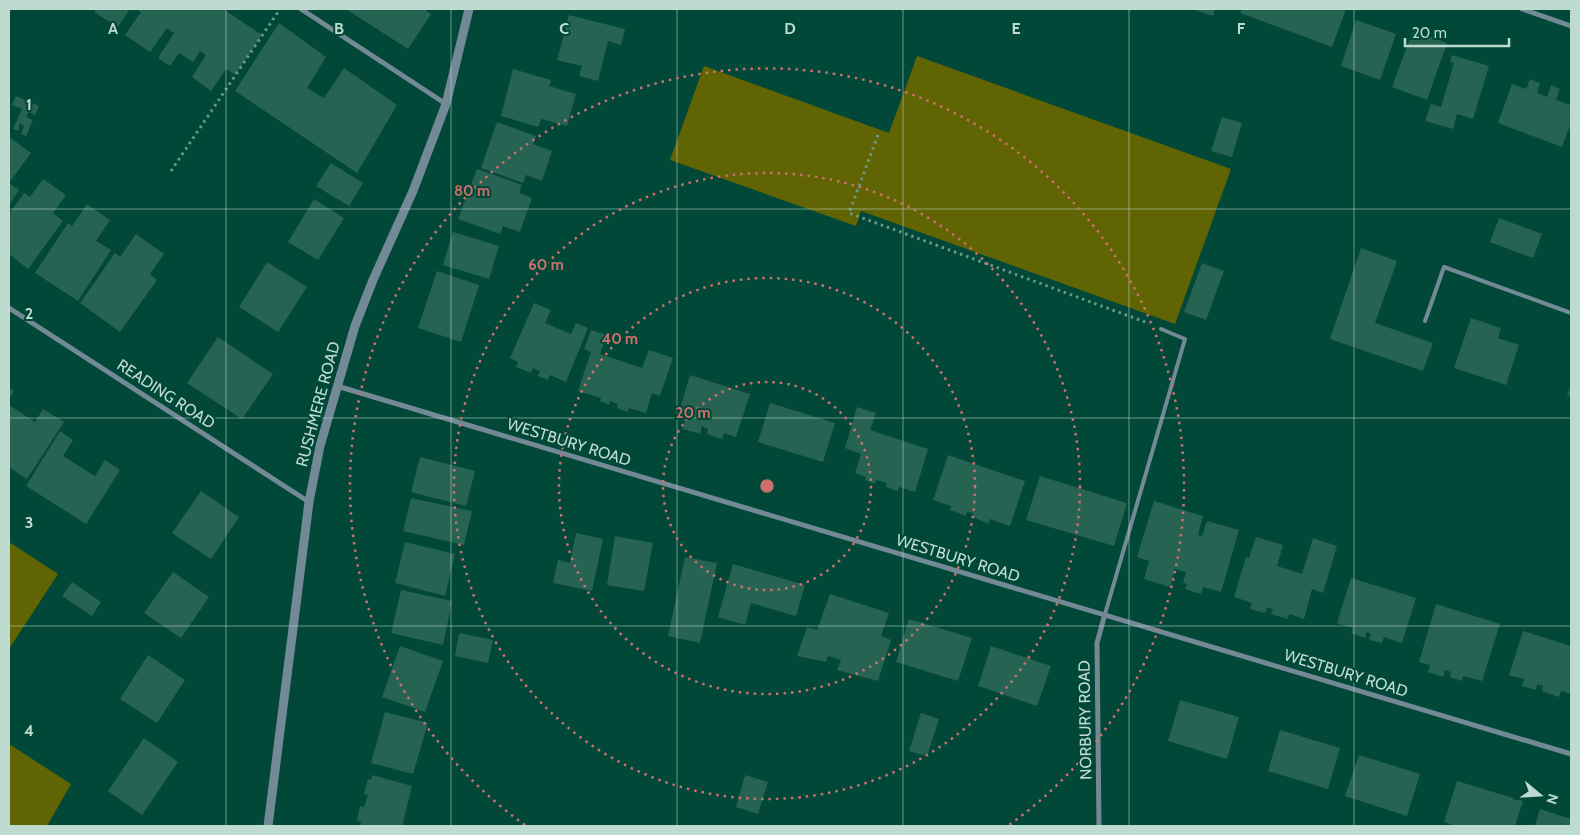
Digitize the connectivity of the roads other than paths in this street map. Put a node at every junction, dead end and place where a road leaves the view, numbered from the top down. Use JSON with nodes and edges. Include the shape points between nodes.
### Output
{"nodes":[{"id":1,"x":301,"y":9,"type":"edge"},
{"id":2,"x":469,"y":9,"type":"edge"},
{"id":3,"x":1522,"y":9,"type":"edge"},
{"id":4,"x":1571,"y":26,"type":"edge"},
{"id":5,"x":446,"y":104,"type":"junction"},
{"id":6,"x":9,"y":308,"type":"edge"},
{"id":7,"x":1571,"y":313,"type":"edge"},
{"id":8,"x":1425,"y":321,"type":"dead end"},
{"id":9,"x":1161,"y":329,"type":"road end"},
{"id":10,"x":337,"y":386,"type":"junction"},
{"id":11,"x":309,"y":502,"type":"junction"},
{"id":12,"x":1105,"y":614,"type":"junction"},
{"id":13,"x":1571,"y":754,"type":"edge"},
{"id":14,"x":268,"y":826,"type":"edge"},
{"id":15,"x":1099,"y":826,"type":"edge"}],
"edges":[{"from":1,"to":5,"type":"street"},
{"from":2,"to":5,"type":"street","name":"RUSHMERE ROAD"},
{"from":3,"to":4,"type":"street"},
{"from":5,"to":10,"type":"street","name":"RUSHMERE ROAD","via":[[413,191],[373,280]]},
{"from":6,"to":11,"type":"street","name":"READING ROAD"},
{"from":7,"to":8,"type":"lane","via":[[1444,266]]},
{"from":9,"to":12,"type":"lane","via":[[1185,339]]},
{"from":10,"to":11,"type":"street","name":"RUSHMERE ROAD"},
{"from":10,"to":12,"type":"street","name":"WESTBURY ROAD"},
{"from":11,"to":14,"type":"street","name":"RUSHMERE ROAD"},
{"from":12,"to":13,"type":"street","name":"WESTBURY ROAD"},
{"from":12,"to":15,"type":"street","name":"NORBURY ROAD","via":[[1097,643]]}]}
